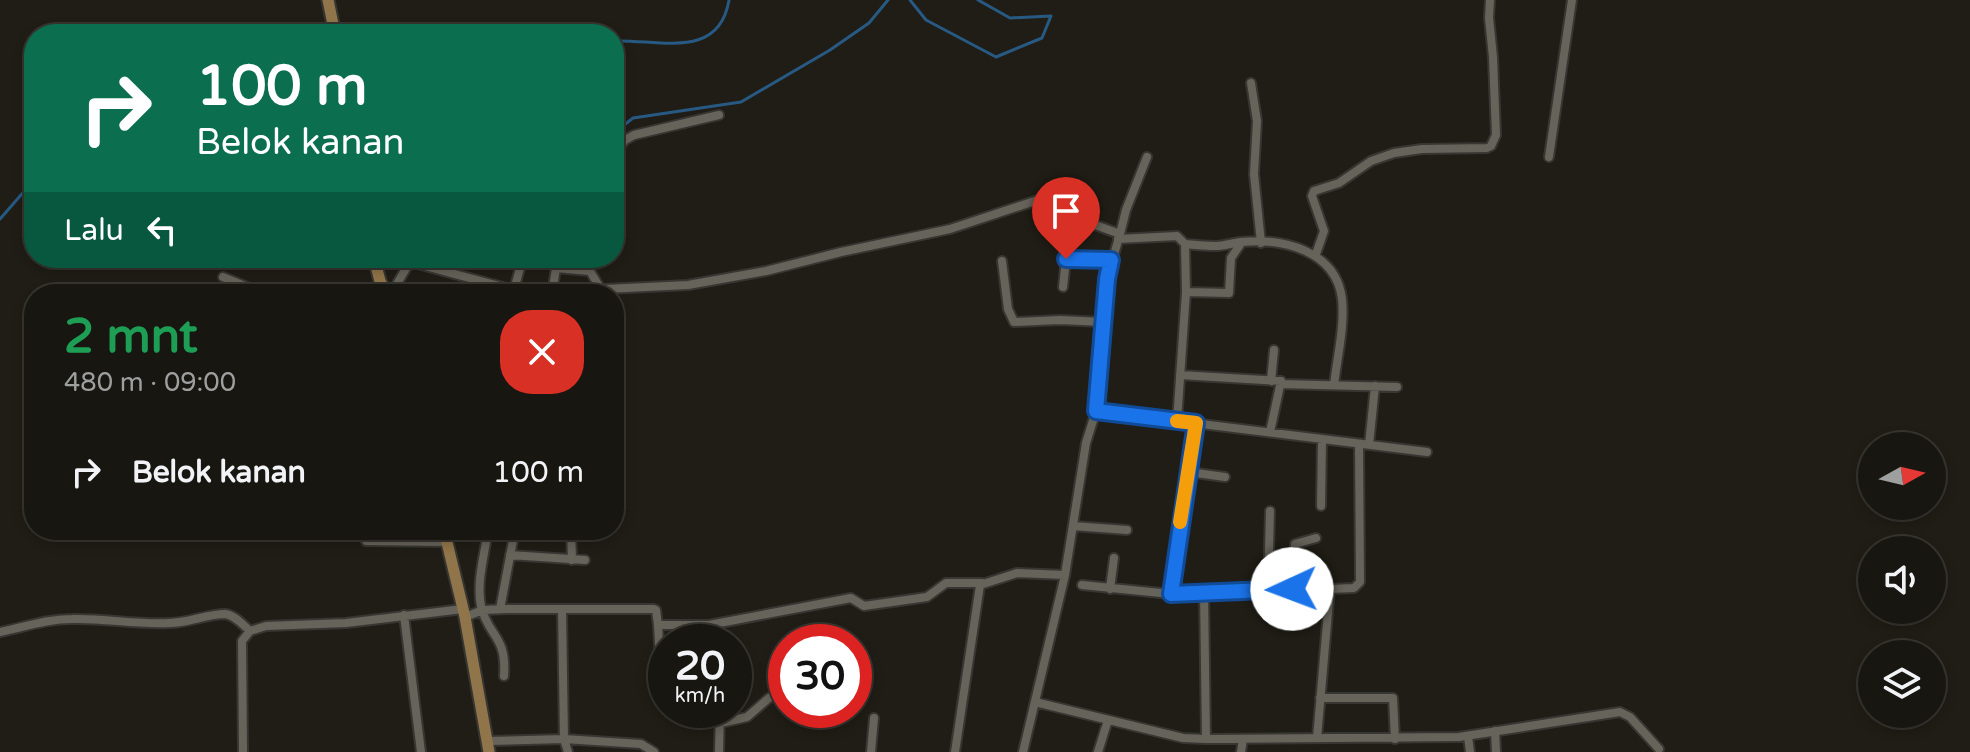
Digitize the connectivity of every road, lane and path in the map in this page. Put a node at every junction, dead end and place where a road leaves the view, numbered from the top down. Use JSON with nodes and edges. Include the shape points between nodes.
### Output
{"nodes":[{"id":1,"x":328,"y":0,"type":"edge"},
{"id":2,"x":1490,"y":0,"type":"edge"},
{"id":3,"x":1572,"y":0,"type":"edge"},
{"id":4,"x":334,"y":24,"type":"edge"},
{"id":5,"x":1251,"y":83,"type":"dead end"},
{"id":6,"x":719,"y":115,"type":"dead end"},
{"id":7,"x":624,"y":141,"type":"edge"},
{"id":8,"x":1147,"y":157,"type":"dead end"},
{"id":9,"x":1549,"y":157,"type":"dead end"},
{"id":10,"x":1119,"y":237,"type":"junction"},
{"id":11,"x":1242,"y":242,"type":"junction"},
{"id":12,"x":1261,"y":243,"type":"junction"},
{"id":13,"x":1185,"y":244,"type":"junction"},
{"id":14,"x":1316,"y":254,"type":"junction"},
{"id":15,"x":1111,"y":260,"type":"junction"},
{"id":16,"x":1002,"y":261,"type":"dead end"},
{"id":17,"x":437,"y":268,"type":"edge"},
{"id":18,"x":520,"y":268,"type":"dead end"},
{"id":19,"x":556,"y":268,"type":"joint"},
{"id":20,"x":223,"y":277,"type":"dead end"},
{"id":21,"x":240,"y":284,"type":"edge"},
{"id":22,"x":488,"y":284,"type":"edge"},
{"id":23,"x":516,"y":284,"type":"edge"},
{"id":24,"x":554,"y":284,"type":"edge"},
{"id":25,"x":598,"y":284,"type":"edge"},
{"id":26,"x":1063,"y":287,"type":"dead end"},
{"id":27,"x":624,"y":288,"type":"edge"},
{"id":28,"x":1186,"y":292,"type":"junction"},
{"id":29,"x":1104,"y":322,"type":"junction"},
{"id":30,"x":1274,"y":350,"type":"dead end"},
{"id":31,"x":1180,"y":375,"type":"junction"},
{"id":32,"x":1278,"y":379,"type":"junction"},
{"id":33,"x":1334,"y":385,"type":"junction"},
{"id":34,"x":1375,"y":386,"type":"junction"},
{"id":35,"x":1397,"y":387,"type":"dead end"},
{"id":36,"x":1096,"y":411,"type":"junction"},
{"id":37,"x":1177,"y":421,"type":"junction"},
{"id":38,"x":1196,"y":423,"type":"junction"},
{"id":39,"x":1270,"y":432,"type":"junction"},
{"id":40,"x":1322,"y":440,"type":"junction"},
{"id":41,"x":1359,"y":445,"type":"junction"},
{"id":42,"x":1369,"y":445,"type":"junction"},
{"id":43,"x":1427,"y":452,"type":"dead end"},
{"id":44,"x":1189,"y":472,"type":"junction"},
{"id":45,"x":1225,"y":477,"type":"dead end"},
{"id":46,"x":1321,"y":506,"type":"dead end"},
{"id":47,"x":1270,"y":511,"type":"dead end"},
{"id":48,"x":1073,"y":526,"type":"junction"},
{"id":49,"x":1127,"y":530,"type":"dead end"},
{"id":50,"x":1316,"y":538,"type":"dead end"},
{"id":51,"x":446,"y":540,"type":"edge"},
{"id":52,"x":487,"y":540,"type":"edge"},
{"id":53,"x":513,"y":540,"type":"edge"},
{"id":54,"x":571,"y":540,"type":"edge"},
{"id":55,"x":510,"y":555,"type":"junction"},
{"id":56,"x":1114,"y":558,"type":"dead end"},
{"id":57,"x":572,"y":560,"type":"junction"},
{"id":58,"x":585,"y":560,"type":"dead end"},
{"id":59,"x":1065,"y":575,"type":"junction"},
{"id":60,"x":983,"y":583,"type":"junction"},
{"id":61,"x":1082,"y":585,"type":"dead end"},
{"id":62,"x":1110,"y":589,"type":"junction"},
{"id":63,"x":1268,"y":589,"type":"junction"},
{"id":64,"x":1292,"y":589,"type":"junction"},
{"id":65,"x":1330,"y":589,"type":"junction"},
{"id":66,"x":1204,"y":591,"type":"junction"},
{"id":67,"x":1171,"y":594,"type":"junction"},
{"id":68,"x":562,"y":609,"type":"junction"},
{"id":69,"x":490,"y":610,"type":"junction"},
{"id":70,"x":464,"y":613,"type":"junction"},
{"id":71,"x":404,"y":615,"type":"junction"},
{"id":72,"x":658,"y":624,"type":"edge"},
{"id":73,"x":714,"y":624,"type":"edge"},
{"id":74,"x":250,"y":631,"type":"junction"},
{"id":75,"x":0,"y":632,"type":"edge"},
{"id":76,"x":504,"y":676,"type":"dead end"},
{"id":77,"x":1320,"y":698,"type":"junction"},
{"id":78,"x":768,"y":699,"type":"edge"},
{"id":79,"x":1035,"y":702,"type":"junction"},
{"id":80,"x":752,"y":713,"type":"edge"},
{"id":81,"x":874,"y":718,"type":"dead end"},
{"id":82,"x":1108,"y":720,"type":"junction"},
{"id":83,"x":721,"y":728,"type":"edge"},
{"id":84,"x":1495,"y":731,"type":"junction"},
{"id":85,"x":1468,"y":736,"type":"junction"},
{"id":86,"x":1317,"y":738,"type":"junction"},
{"id":87,"x":564,"y":739,"type":"junction"},
{"id":88,"x":1206,"y":739,"type":"junction"},
{"id":89,"x":1243,"y":739,"type":"junction"},
{"id":90,"x":1395,"y":739,"type":"junction"},
{"id":91,"x":1331,"y":740,"type":"junction"},
{"id":92,"x":488,"y":746,"type":"edge"},
{"id":93,"x":1659,"y":749,"type":"dead end"},
{"id":94,"x":243,"y":752,"type":"edge"},
{"id":95,"x":421,"y":752,"type":"edge"},
{"id":96,"x":568,"y":752,"type":"edge"},
{"id":97,"x":654,"y":752,"type":"edge"},
{"id":98,"x":719,"y":752,"type":"edge"},
{"id":99,"x":871,"y":752,"type":"edge"},
{"id":100,"x":955,"y":752,"type":"edge"},
{"id":101,"x":1023,"y":752,"type":"edge"},
{"id":102,"x":1098,"y":752,"type":"edge"},
{"id":103,"x":1241,"y":752,"type":"edge"},
{"id":104,"x":1331,"y":752,"type":"edge"},
{"id":105,"x":1470,"y":752,"type":"edge"},
{"id":106,"x":1496,"y":752,"type":"edge"}],
"edges":[{"from":1,"to":4,"type":"main road"},
{"from":2,"to":14,"type":"street","via":[[1496,135],[1491,146],[1394,153],[1314,191],[1324,231]]},
{"from":3,"to":9,"type":"street"},
{"from":5,"to":12,"type":"street"},
{"from":6,"to":7,"type":"street"},
{"from":8,"to":10,"type":"street"},
{"from":10,"to":13,"type":"street","via":[[1177,236]]},
{"from":10,"to":15,"type":"street"},
{"from":10,"to":27,"type":"street","via":[[1068,215],[1054,194],[950,229],[766,271],[688,285]]},
{"from":11,"to":12,"type":"street"},
{"from":11,"to":13,"type":"street"},
{"from":11,"to":28,"type":"street","via":[[1231,258],[1229,293]]},
{"from":12,"to":14,"type":"street"},
{"from":13,"to":28,"type":"street"},
{"from":14,"to":33,"type":"street","via":[[1332,272],[1342,296]]},
{"from":15,"to":26,"type":"street","via":[[1066,259]]},
{"from":15,"to":29,"type":"street"},
{"from":16,"to":29,"type":"street","via":[[1014,322]]},
{"from":17,"to":22,"type":"street"},
{"from":18,"to":23,"type":"street"},
{"from":19,"to":24,"type":"street"},
{"from":19,"to":25,"type":"street","via":[[590,271]]},
{"from":20,"to":21,"type":"street"},
{"from":28,"to":31,"type":"street"},
{"from":29,"to":36,"type":"street"},
{"from":30,"to":32,"type":"street"},
{"from":31,"to":32,"type":"street"},
{"from":31,"to":37,"type":"street"},
{"from":32,"to":33,"type":"street"},
{"from":32,"to":39,"type":"street"},
{"from":33,"to":34,"type":"street"},
{"from":34,"to":35,"type":"street"},
{"from":34,"to":42,"type":"street"},
{"from":36,"to":37,"type":"street"},
{"from":36,"to":48,"type":"street"},
{"from":37,"to":38,"type":"street"},
{"from":38,"to":39,"type":"street"},
{"from":38,"to":44,"type":"street"},
{"from":39,"to":40,"type":"street"},
{"from":40,"to":41,"type":"street"},
{"from":40,"to":46,"type":"street"},
{"from":41,"to":42,"type":"street"},
{"from":41,"to":65,"type":"street","via":[[1360,582],[1354,588]]},
{"from":42,"to":43,"type":"street"},
{"from":44,"to":45,"type":"street"},
{"from":44,"to":67,"type":"street"},
{"from":47,"to":63,"type":"street"},
{"from":48,"to":49,"type":"street"},
{"from":48,"to":59,"type":"street"},
{"from":50,"to":64,"type":"street","via":[[1295,544]]},
{"from":51,"to":70,"type":"main road"},
{"from":52,"to":69,"type":"street","via":[[481,581]]},
{"from":53,"to":55,"type":"street"},
{"from":54,"to":57,"type":"street"},
{"from":55,"to":57,"type":"street"},
{"from":55,"to":69,"type":"street"},
{"from":56,"to":62,"type":"street"},
{"from":57,"to":58,"type":"street"},
{"from":59,"to":60,"type":"street","via":[[1017,573]]},
{"from":59,"to":79,"type":"street"},
{"from":60,"to":73,"type":"street","via":[[946,583],[927,597],[864,606],[851,598]]},
{"from":60,"to":100,"type":"street"},
{"from":61,"to":62,"type":"street"},
{"from":62,"to":67,"type":"street"},
{"from":63,"to":64,"type":"street"},
{"from":63,"to":66,"type":"street"},
{"from":64,"to":65,"type":"street"},
{"from":65,"to":77,"type":"street"},
{"from":66,"to":67,"type":"street"},
{"from":66,"to":88,"type":"street"},
{"from":68,"to":69,"type":"street"},
{"from":68,"to":72,"type":"street","via":[[654,609]]},
{"from":68,"to":87,"type":"street"},
{"from":69,"to":70,"type":"street"},
{"from":69,"to":76,"type":"street","via":[[503,647]]},
{"from":70,"to":71,"type":"street"},
{"from":70,"to":92,"type":"main road"},
{"from":71,"to":74,"type":"street"},
{"from":71,"to":95,"type":"street"},
{"from":74,"to":75,"type":"street","via":[[225,614],[175,623],[39,621]]},
{"from":74,"to":94,"type":"street","via":[[242,641]]},
{"from":77,"to":86,"type":"street"},
{"from":77,"to":90,"type":"street","via":[[1393,698]]},
{"from":78,"to":80,"type":"street"},
{"from":79,"to":82,"type":"street"},
{"from":79,"to":101,"type":"street"},
{"from":81,"to":99,"type":"street"},
{"from":82,"to":88,"type":"street"},
{"from":82,"to":102,"type":"street"},
{"from":83,"to":98,"type":"street"},
{"from":84,"to":85,"type":"street"},
{"from":84,"to":93,"type":"street","via":[[1623,712]]},
{"from":84,"to":106,"type":"street"},
{"from":85,"to":90,"type":"street"},
{"from":85,"to":105,"type":"street"},
{"from":86,"to":89,"type":"street"},
{"from":86,"to":91,"type":"street"},
{"from":87,"to":92,"type":"street"},
{"from":87,"to":96,"type":"street"},
{"from":87,"to":97,"type":"street","via":[[641,744]]},
{"from":88,"to":89,"type":"street"},
{"from":89,"to":103,"type":"street"},
{"from":90,"to":91,"type":"street"},
{"from":91,"to":104,"type":"street"}]}
